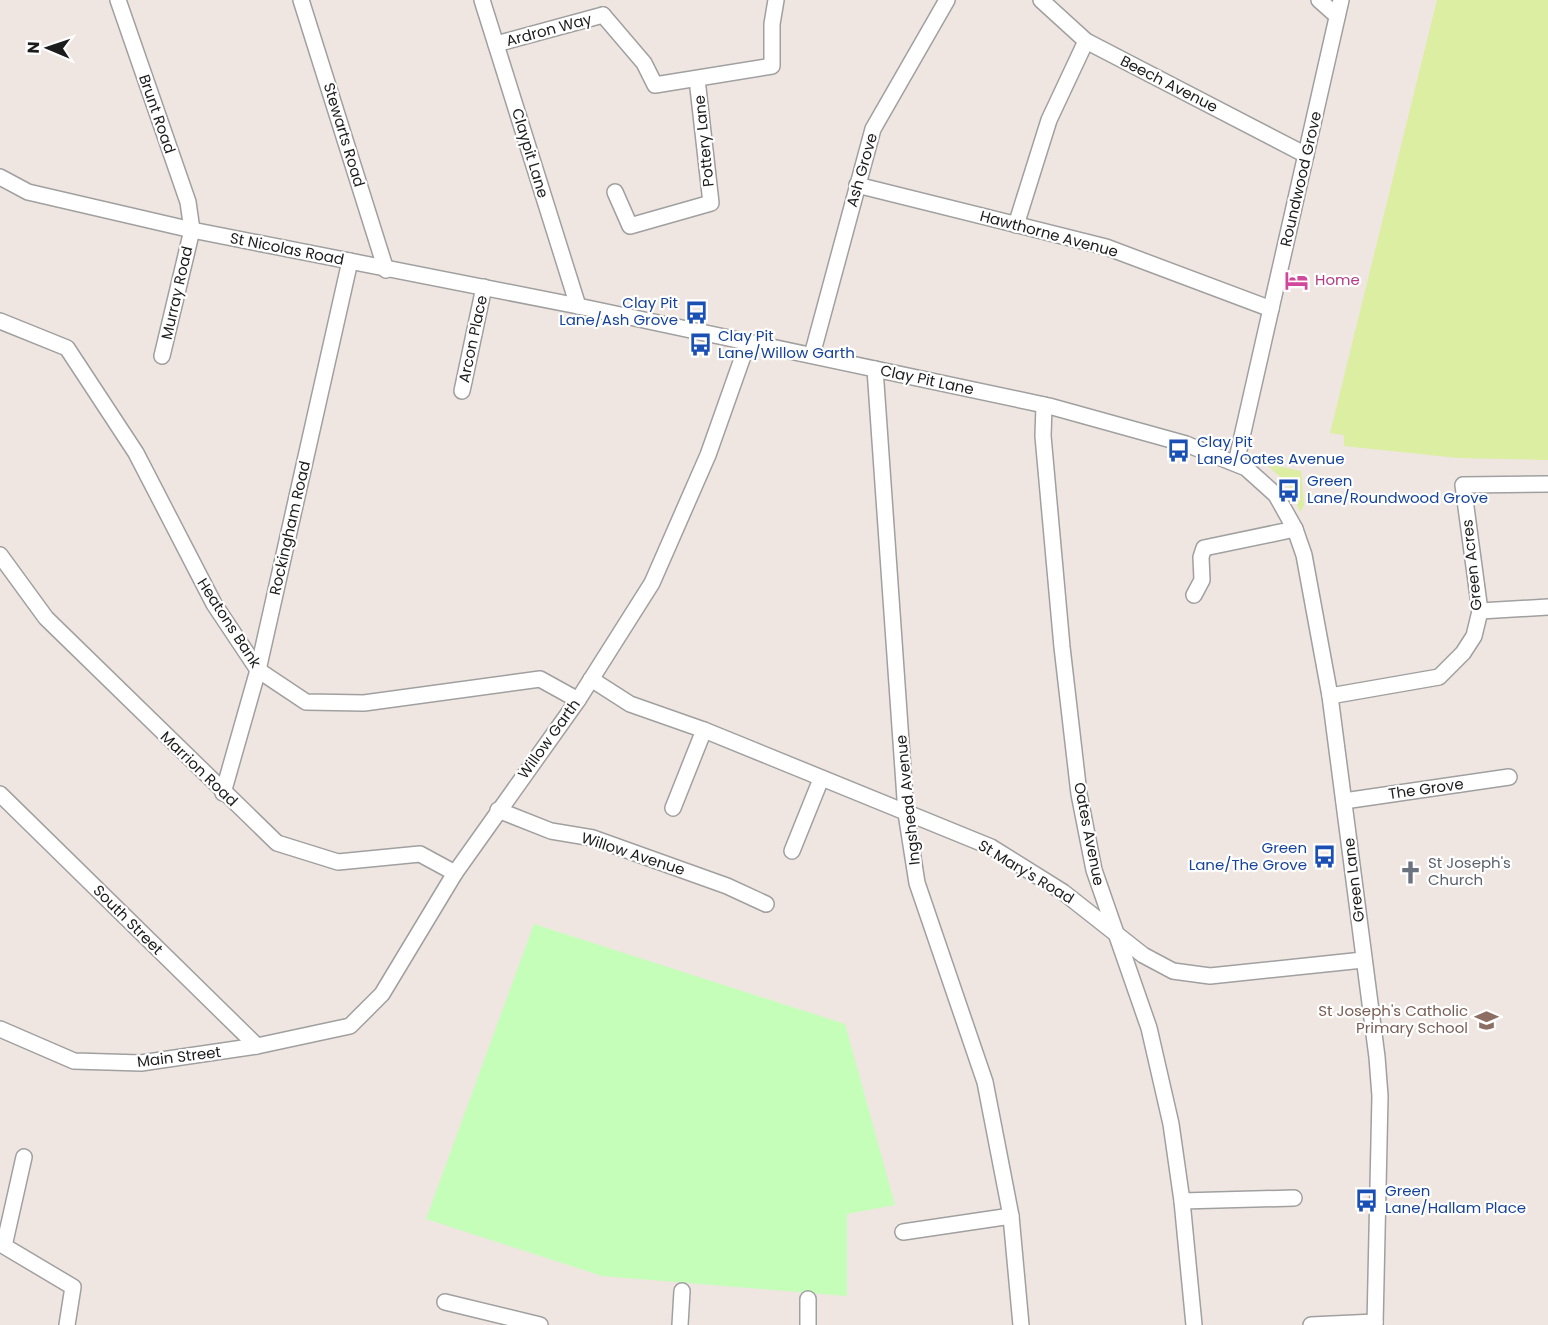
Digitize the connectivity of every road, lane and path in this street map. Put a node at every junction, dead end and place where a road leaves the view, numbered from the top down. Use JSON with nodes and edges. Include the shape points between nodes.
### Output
{"nodes":[{"id":1,"x":118,"y":0,"type":"edge"},
{"id":2,"x":301,"y":0,"type":"edge"},
{"id":3,"x":482,"y":0,"type":"edge"},
{"id":4,"x":776,"y":0,"type":"edge"},
{"id":5,"x":947,"y":0,"type":"edge"},
{"id":6,"x":1041,"y":0,"type":"edge"},
{"id":7,"x":1319,"y":0,"type":"edge"},
{"id":8,"x":1341,"y":0,"type":"edge"},
{"id":9,"x":603,"y":8,"type":"edge"},
{"id":10,"x":1337,"y":16,"type":"junction"},
{"id":11,"x":1086,"y":41,"type":"junction"},
{"id":12,"x":496,"y":44,"type":"junction"},
{"id":13,"x":697,"y":79,"type":"junction"},
{"id":14,"x":1306,"y":154,"type":"junction"},
{"id":15,"x":0,"y":177,"type":"edge"},
{"id":16,"x":857,"y":185,"type":"junction"},
{"id":17,"x":615,"y":192,"type":"dead end"},
{"id":18,"x":1016,"y":225,"type":"junction"},
{"id":19,"x":192,"y":230,"type":"junction"},
{"id":20,"x":350,"y":261,"type":"junction"},
{"id":21,"x":386,"y":270,"type":"junction"},
{"id":22,"x":484,"y":287,"type":"junction"},
{"id":23,"x":578,"y":306,"type":"junction"},
{"id":24,"x":1271,"y":309,"type":"junction"},
{"id":25,"x":0,"y":321,"type":"edge"},
{"id":26,"x":748,"y":342,"type":"junction"},
{"id":27,"x":162,"y":356,"type":"dead end"},
{"id":28,"x":812,"y":356,"type":"junction"},
{"id":29,"x":875,"y":369,"type":"junction"},
{"id":30,"x":462,"y":391,"type":"dead end"},
{"id":31,"x":1044,"y":405,"type":"junction"},
{"id":32,"x":1236,"y":463,"type":"junction"},
{"id":33,"x":1548,"y":484,"type":"edge"},
{"id":34,"x":1295,"y":529,"type":"junction"},
{"id":35,"x":0,"y":555,"type":"edge"},
{"id":36,"x":1194,"y":595,"type":"dead end"},
{"id":37,"x":1548,"y":607,"type":"edge"},
{"id":38,"x":1480,"y":611,"type":"junction"},
{"id":39,"x":258,"y":670,"type":"junction"},
{"id":40,"x":591,"y":679,"type":"junction"},
{"id":41,"x":1330,"y":696,"type":"junction"},
{"id":42,"x":578,"y":700,"type":"junction"},
{"id":43,"x":705,"y":730,"type":"junction"},
{"id":44,"x":1509,"y":777,"type":"dead end"},
{"id":45,"x":821,"y":779,"type":"junction"},
{"id":46,"x":223,"y":793,"type":"junction"},
{"id":47,"x":0,"y":794,"type":"edge"},
{"id":48,"x":1344,"y":801,"type":"junction"},
{"id":49,"x":674,"y":808,"type":"dead end"},
{"id":50,"x":498,"y":810,"type":"junction"},
{"id":51,"x":906,"y":813,"type":"junction"},
{"id":52,"x":792,"y":850,"type":"dead end"},
{"id":53,"x":455,"y":873,"type":"junction"},
{"id":54,"x":766,"y":904,"type":"dead end"},
{"id":55,"x":1118,"y":938,"type":"junction"},
{"id":56,"x":1363,"y":960,"type":"junction"},
{"id":57,"x":1,"y":1032,"type":"edge"},
{"id":58,"x":257,"y":1046,"type":"junction"},
{"id":59,"x":24,"y":1157,"type":"dead end"},
{"id":60,"x":1294,"y":1198,"type":"dead end"},
{"id":61,"x":1182,"y":1201,"type":"junction"},
{"id":62,"x":1011,"y":1216,"type":"junction"},
{"id":63,"x":903,"y":1232,"type":"dead end"},
{"id":64,"x":682,"y":1291,"type":"dead end"},
{"id":65,"x":807,"y":1299,"type":"dead end"},
{"id":66,"x":445,"y":1302,"type":"dead end"},
{"id":67,"x":1376,"y":1323,"type":"edge"},
{"id":68,"x":67,"y":1325,"type":"edge"},
{"id":69,"x":538,"y":1325,"type":"edge"},
{"id":70,"x":680,"y":1325,"type":"edge"},
{"id":71,"x":808,"y":1325,"type":"edge"},
{"id":72,"x":1021,"y":1325,"type":"edge"},
{"id":73,"x":1194,"y":1325,"type":"edge"},
{"id":74,"x":1311,"y":1325,"type":"edge"}],
"edges":[{"from":1,"to":19,"type":"street","name":"Brunt Road","via":[[188,202]]},
{"from":2,"to":21,"type":"street","name":"Stewarts Road"},
{"from":3,"to":12,"type":"street","name":"Claypit Lane"},
{"from":4,"to":13,"type":"street","via":[[772,66]]},
{"from":5,"to":16,"type":"street","name":"Ash Grove","via":[[873,129]]},
{"from":6,"to":11,"type":"street","name":"Beech Avenue"},
{"from":7,"to":10,"type":"street"},
{"from":8,"to":10,"type":"street","name":"Roundwood Grove"},
{"from":9,"to":12,"type":"street","name":"Ardron Way"},
{"from":9,"to":13,"type":"street","via":[[644,63],[655,85]]},
{"from":10,"to":14,"type":"street","name":"Roundwood Grove"},
{"from":11,"to":14,"type":"street","name":"Beech Avenue"},
{"from":11,"to":18,"type":"street","via":[[1048,120]]},
{"from":12,"to":23,"type":"street","name":"Claypit Lane"},
{"from":13,"to":17,"type":"street","name":"Pottery Lane","via":[[711,203],[630,226]]},
{"from":14,"to":24,"type":"street","name":"Roundwood Grove"},
{"from":15,"to":19,"type":"street","name":"St Nicolas Road","via":[[28,192]]},
{"from":16,"to":18,"type":"street","name":"Hawthorne Avenue"},
{"from":16,"to":28,"type":"street","name":"Ash Grove"},
{"from":18,"to":24,"type":"street","name":"Hawthorne Avenue","via":[[1106,247]]},
{"from":19,"to":20,"type":"street","name":"St Nicolas Road"},
{"from":19,"to":27,"type":"street","name":"Murray Road"},
{"from":20,"to":21,"type":"street","name":"St Nicolas Road"},
{"from":20,"to":39,"type":"street","name":"Rockingham Road"},
{"from":21,"to":22,"type":"street","name":"St Nicolas Road"},
{"from":22,"to":23,"type":"street","name":"St Nicolas Road"},
{"from":22,"to":30,"type":"street","name":"Arcon Place"},
{"from":23,"to":26,"type":"street","name":"Clay Pit Lane"},
{"from":24,"to":32,"type":"street","name":"Roundwood Grove"},
{"from":25,"to":39,"type":"street","name":"Heatons Bank","via":[[67,348],[136,453],[213,604]]},
{"from":26,"to":28,"type":"street","name":"Clay Pit Lane"},
{"from":26,"to":40,"type":"street","name":"Willow Garth","via":[[708,455],[652,583]]},
{"from":28,"to":29,"type":"street","name":"Clay Pit Lane"},
{"from":29,"to":31,"type":"street","name":"Clay Pit Lane"},
{"from":29,"to":51,"type":"street","name":"Ingshead Avenue"},
{"from":31,"to":32,"type":"street","name":"Clay Pit Lane","via":[[1186,444]]},
{"from":31,"to":55,"type":"street","name":"Oates Avenue","via":[[1043,436],[1079,794],[1094,870]]},
{"from":32,"to":34,"type":"street","name":"Green Lane","via":[[1276,495]]},
{"from":33,"to":38,"type":"street","name":"Green Acres","via":[[1463,485]]},
{"from":34,"to":36,"type":"street","via":[[1204,548],[1202,580]]},
{"from":34,"to":41,"type":"street","name":"Green Lane","via":[[1304,555]]},
{"from":35,"to":46,"type":"street","name":"Marrion Road","via":[[46,618]]},
{"from":37,"to":38,"type":"street"},
{"from":38,"to":41,"type":"street","name":"Green Acres","via":[[1474,636],[1439,677]]},
{"from":39,"to":42,"type":"street","name":"Heatons Bank","via":[[306,702],[364,703],[540,679]]},
{"from":39,"to":46,"type":"street","name":"Rockingham Road"},
{"from":40,"to":42,"type":"street","name":"Willow Garth"},
{"from":40,"to":43,"type":"street","name":"St Mary's Road","via":[[630,704]]},
{"from":41,"to":48,"type":"street","name":"Green Lane"},
{"from":42,"to":50,"type":"street","name":"Willow Garth"},
{"from":43,"to":45,"type":"street","name":"St Mary's Road"},
{"from":43,"to":49,"type":"street"},
{"from":44,"to":48,"type":"street","name":"The Grove"},
{"from":45,"to":51,"type":"street","name":"St Mary's Road"},
{"from":45,"to":52,"type":"street"},
{"from":46,"to":53,"type":"street","name":"Marrion Road","via":[[277,843],[338,862],[420,854]]},
{"from":47,"to":58,"type":"street","name":"South Street"},
{"from":48,"to":56,"type":"street","name":"Green Lane"},
{"from":50,"to":53,"type":"street","name":"Willow Garth"},
{"from":50,"to":54,"type":"street","name":"Willow Avenue","via":[[551,831],[593,838]]},
{"from":51,"to":55,"type":"street","name":"St Mary's Road","via":[[991,847],[1063,892]]},
{"from":51,"to":62,"type":"street","name":"Ingshead Avenue","via":[[917,883],[985,1082]]},
{"from":53,"to":58,"type":"street","name":"Willow Garth","via":[[382,994],[350,1026]]},
{"from":55,"to":56,"type":"street","name":"St Mary's Road","via":[[1160,966],[1199,976]]},
{"from":55,"to":61,"type":"street","name":"Oates Avenue","via":[[1149,1028],[1171,1124]]},
{"from":56,"to":67,"type":"street","name":"Green Lane","via":[[1380,1096]]},
{"from":57,"to":58,"type":"street","name":"Main Street","via":[[74,1061],[141,1063]]},
{"from":59,"to":68,"type":"street","via":[[4,1246],[73,1287]]},
{"from":60,"to":61,"type":"street"},
{"from":61,"to":73,"type":"street","name":"Oates Avenue"},
{"from":62,"to":63,"type":"street"},
{"from":62,"to":72,"type":"street","name":"Ingshead Avenue"},
{"from":64,"to":70,"type":"street"},
{"from":65,"to":71,"type":"street"},
{"from":66,"to":69,"type":"street"},
{"from":67,"to":74,"type":"street"}]}
